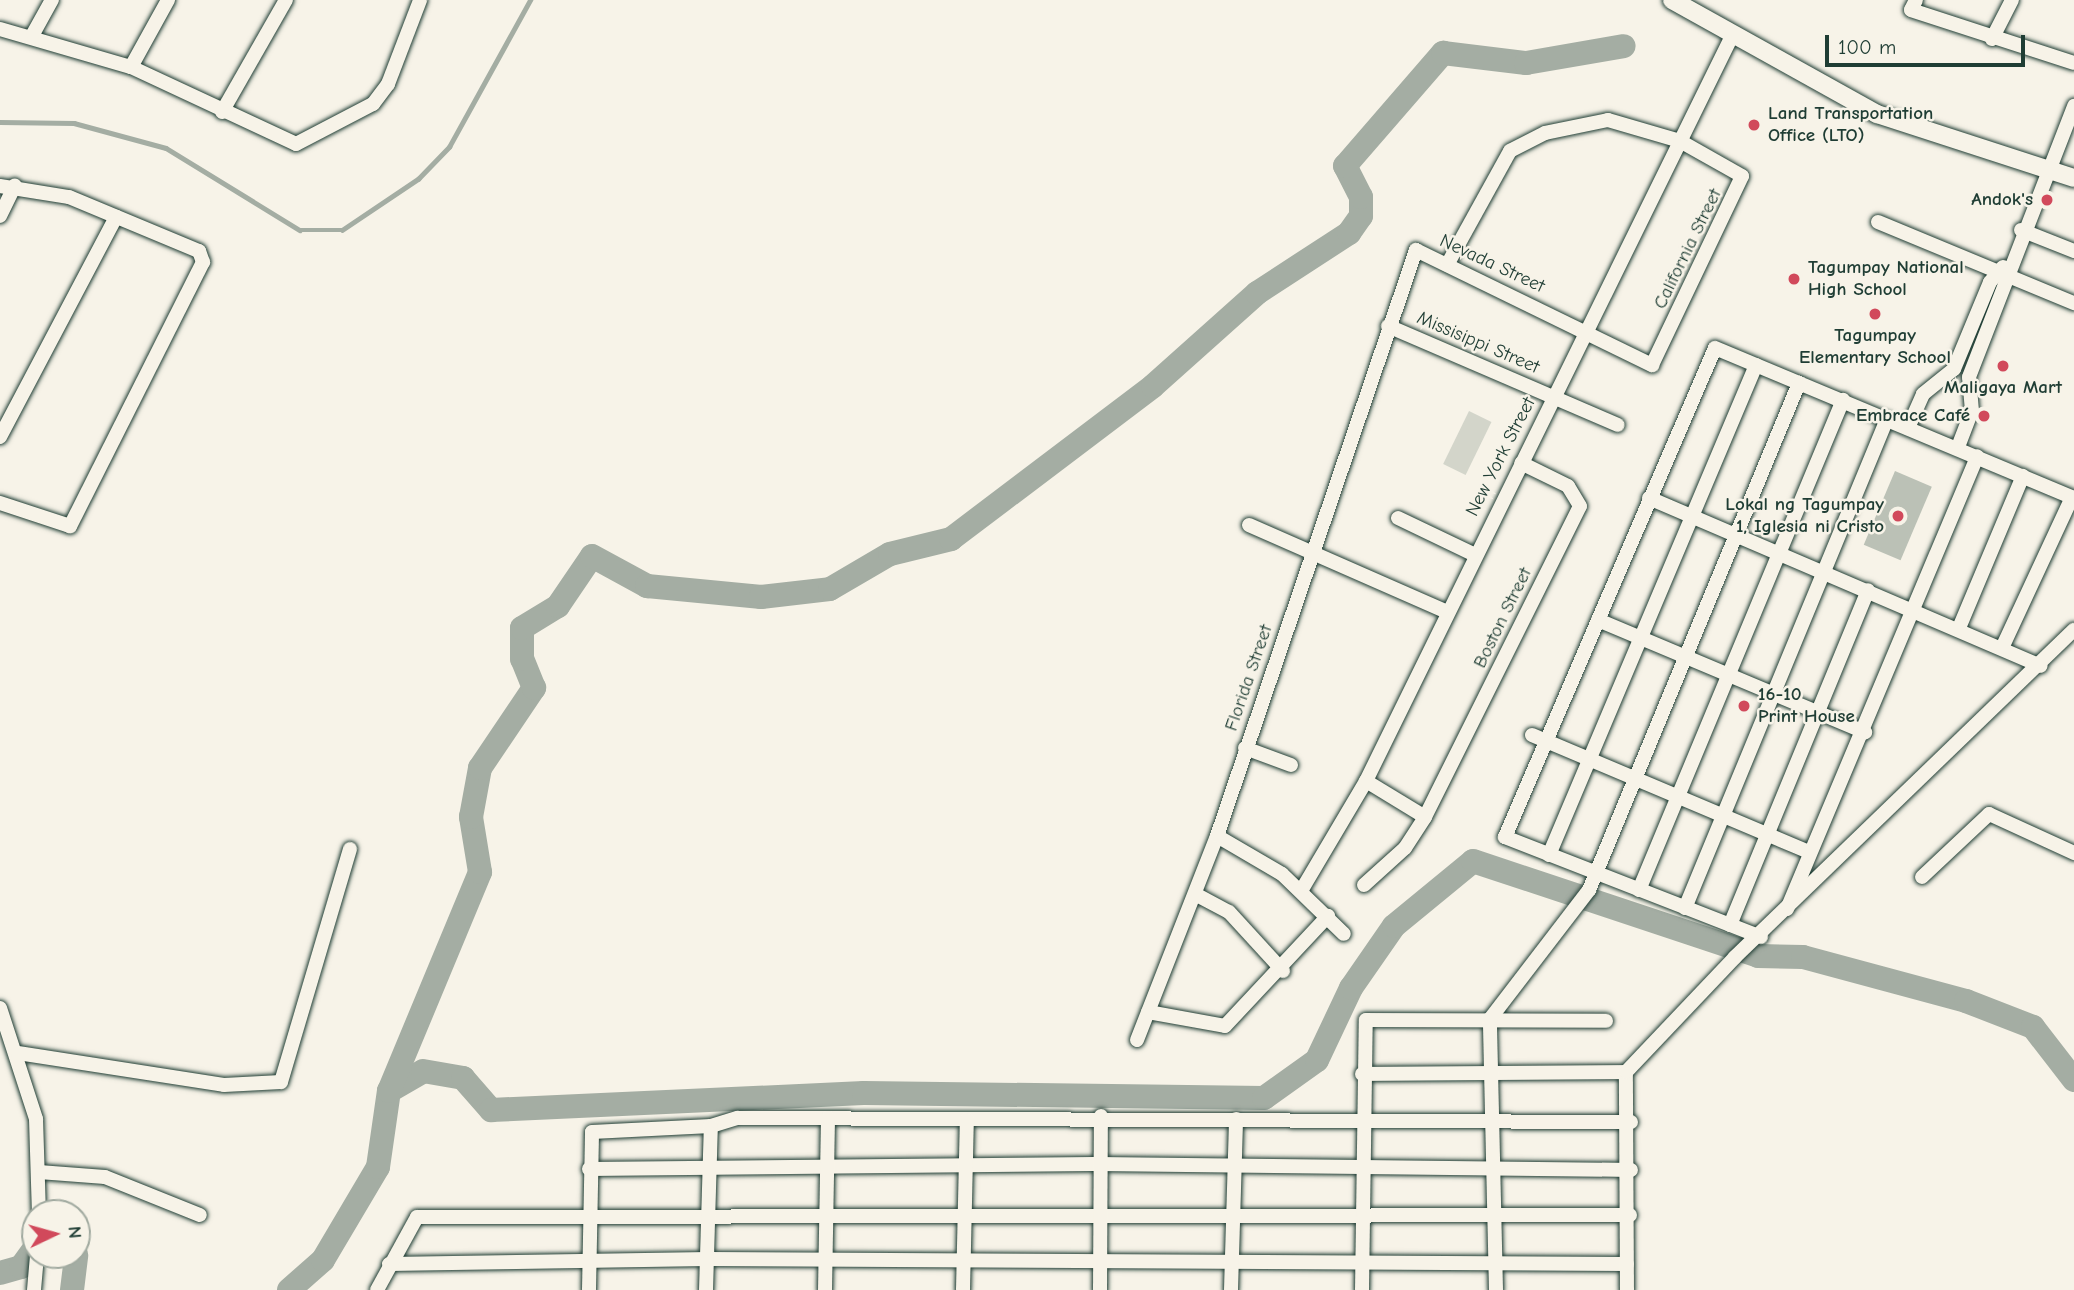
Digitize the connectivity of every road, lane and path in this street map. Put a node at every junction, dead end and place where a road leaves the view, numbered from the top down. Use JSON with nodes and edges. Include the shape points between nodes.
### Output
{"nodes":[{"id":1,"x":52,"y":0,"type":"edge"},
{"id":2,"x":168,"y":0,"type":"edge"},
{"id":3,"x":286,"y":0,"type":"edge"},
{"id":4,"x":420,"y":0,"type":"edge"},
{"id":5,"x":1672,"y":0,"type":"edge"},
{"id":6,"x":1916,"y":0,"type":"edge"},
{"id":7,"x":2012,"y":0,"type":"edge"},
{"id":8,"x":0,"y":29,"type":"edge"},
{"id":9,"x":33,"y":34,"type":"junction"},
{"id":10,"x":1731,"y":38,"type":"junction"},
{"id":11,"x":1992,"y":39,"type":"junction"},
{"id":12,"x":2074,"y":63,"type":"edge"},
{"id":13,"x":131,"y":67,"type":"junction"},
{"id":14,"x":2074,"y":106,"type":"edge"},
{"id":15,"x":222,"y":112,"type":"junction"},
{"id":16,"x":1681,"y":141,"type":"junction"},
{"id":17,"x":2045,"y":171,"type":"junction"},
{"id":18,"x":2074,"y":178,"type":"edge"},
{"id":19,"x":0,"y":186,"type":"edge"},
{"id":20,"x":15,"y":186,"type":"junction"},
{"id":21,"x":0,"y":216,"type":"edge"},
{"id":22,"x":116,"y":217,"type":"junction"},
{"id":23,"x":1878,"y":222,"type":"dead end"},
{"id":24,"x":2021,"y":230,"type":"junction"},
{"id":25,"x":2074,"y":251,"type":"edge"},
{"id":26,"x":1447,"y":265,"type":"junction"},
{"id":27,"x":2006,"y":270,"type":"junction"},
{"id":28,"x":2074,"y":303,"type":"edge"},
{"id":29,"x":1388,"y":326,"type":"junction"},
{"id":30,"x":1586,"y":329,"type":"junction"},
{"id":31,"x":1652,"y":365,"type":"joint"},
{"id":32,"x":1756,"y":365,"type":"junction"},
{"id":33,"x":1954,"y":369,"type":"junction"},
{"id":34,"x":1969,"y":377,"type":"junction"},
{"id":35,"x":1800,"y":383,"type":"junction"},
{"id":36,"x":1553,"y":396,"type":"junction"},
{"id":37,"x":1843,"y":400,"type":"junction"},
{"id":38,"x":1887,"y":419,"type":"junction"},
{"id":39,"x":1618,"y":425,"type":"dead end"},
{"id":40,"x":1908,"y":428,"type":"junction"},
{"id":41,"x":0,"y":437,"type":"edge"},
{"id":42,"x":1958,"y":447,"type":"junction"},
{"id":43,"x":1977,"y":456,"type":"junction"},
{"id":44,"x":1521,"y":463,"type":"junction"},
{"id":45,"x":2023,"y":476,"type":"junction"},
{"id":46,"x":2073,"y":497,"type":"edge"},
{"id":47,"x":1649,"y":498,"type":"junction"},
{"id":48,"x":0,"y":503,"type":"edge"},
{"id":49,"x":1692,"y":517,"type":"junction"},
{"id":50,"x":1398,"y":518,"type":"dead end"},
{"id":51,"x":1248,"y":526,"type":"dead end"},
{"id":52,"x":1735,"y":535,"type":"junction"},
{"id":53,"x":1312,"y":554,"type":"junction"},
{"id":54,"x":1473,"y":554,"type":"junction"},
{"id":55,"x":1781,"y":554,"type":"junction"},
{"id":56,"x":1827,"y":573,"type":"junction"},
{"id":57,"x":1868,"y":590,"type":"junction"},
{"id":58,"x":1910,"y":609,"type":"junction"},
{"id":59,"x":1445,"y":611,"type":"junction"},
{"id":60,"x":1598,"y":620,"type":"junction"},
{"id":61,"x":1959,"y":628,"type":"junction"},
{"id":62,"x":2074,"y":630,"type":"edge"},
{"id":63,"x":1645,"y":638,"type":"junction"},
{"id":64,"x":2002,"y":648,"type":"junction"},
{"id":65,"x":1688,"y":654,"type":"junction"},
{"id":66,"x":2040,"y":666,"type":"junction"},
{"id":67,"x":1733,"y":674,"type":"junction"},
{"id":68,"x":1779,"y":693,"type":"junction"},
{"id":69,"x":1819,"y":713,"type":"junction"},
{"id":70,"x":1865,"y":732,"type":"junction"},
{"id":71,"x":1532,"y":735,"type":"dead end"},
{"id":72,"x":1547,"y":742,"type":"junction"},
{"id":73,"x":1245,"y":748,"type":"junction"},
{"id":74,"x":1590,"y":759,"type":"junction"},
{"id":75,"x":1291,"y":765,"type":"dead end"},
{"id":76,"x":1637,"y":779,"type":"junction"},
{"id":77,"x":1366,"y":781,"type":"junction"},
{"id":78,"x":1678,"y":794,"type":"junction"},
{"id":79,"x":1725,"y":815,"type":"junction"},
{"id":80,"x":1425,"y":817,"type":"junction"},
{"id":81,"x":1771,"y":834,"type":"junction"},
{"id":82,"x":1217,"y":836,"type":"junction"},
{"id":83,"x":350,"y":849,"type":"dead end"},
{"id":84,"x":1810,"y":852,"type":"junction"},
{"id":85,"x":2074,"y":853,"type":"edge"},
{"id":86,"x":1549,"y":855,"type":"junction"},
{"id":87,"x":1594,"y":873,"type":"junction"},
{"id":88,"x":1922,"y":877,"type":"dead end"},
{"id":89,"x":1364,"y":885,"type":"dead end"},
{"id":90,"x":1639,"y":890,"type":"junction"},
{"id":91,"x":1301,"y":891,"type":"junction"},
{"id":92,"x":1195,"y":894,"type":"junction"},
{"id":93,"x":1685,"y":908,"type":"junction"},
{"id":94,"x":1785,"y":915,"type":"junction"},
{"id":95,"x":1328,"y":916,"type":"junction"},
{"id":96,"x":1730,"y":925,"type":"junction"},
{"id":97,"x":1344,"y":934,"type":"dead end"},
{"id":98,"x":1761,"y":937,"type":"junction"},
{"id":99,"x":1283,"y":971,"type":"junction"},
{"id":100,"x":0,"y":1008,"type":"edge"},
{"id":101,"x":1148,"y":1013,"type":"junction"},
{"id":102,"x":1490,"y":1019,"type":"junction"},
{"id":103,"x":1606,"y":1021,"type":"dead end"},
{"id":104,"x":1137,"y":1040,"type":"dead end"},
{"id":105,"x":18,"y":1053,"type":"junction"},
{"id":106,"x":1490,"y":1072,"type":"junction"},
{"id":107,"x":1626,"y":1072,"type":"junction"},
{"id":108,"x":1362,"y":1074,"type":"junction"},
{"id":109,"x":1101,"y":1116,"type":"junction"},
{"id":110,"x":828,"y":1118,"type":"junction"},
{"id":111,"x":1365,"y":1118,"type":"junction"},
{"id":112,"x":1236,"y":1119,"type":"junction"},
{"id":113,"x":967,"y":1120,"type":"junction"},
{"id":114,"x":1493,"y":1120,"type":"junction"},
{"id":115,"x":1631,"y":1122,"type":"junction"},
{"id":116,"x":711,"y":1126,"type":"junction"},
{"id":117,"x":1098,"y":1164,"type":"junction"},
{"id":118,"x":709,"y":1166,"type":"junction"},
{"id":119,"x":962,"y":1166,"type":"junction"},
{"id":120,"x":830,"y":1167,"type":"junction"},
{"id":121,"x":1231,"y":1167,"type":"junction"},
{"id":122,"x":589,"y":1169,"type":"junction"},
{"id":123,"x":1361,"y":1169,"type":"junction"},
{"id":124,"x":1494,"y":1169,"type":"junction"},
{"id":125,"x":1631,"y":1170,"type":"junction"},
{"id":126,"x":39,"y":1172,"type":"junction"},
{"id":127,"x":39,"y":1199,"type":"edge"},
{"id":128,"x":709,"y":1212,"type":"junction"},
{"id":129,"x":592,"y":1213,"type":"junction"},
{"id":130,"x":200,"y":1214,"type":"dead end"},
{"id":131,"x":1362,"y":1214,"type":"junction"},
{"id":132,"x":1495,"y":1214,"type":"junction"},
{"id":133,"x":1630,"y":1215,"type":"junction"},
{"id":134,"x":964,"y":1216,"type":"junction"},
{"id":135,"x":1100,"y":1216,"type":"junction"},
{"id":136,"x":1230,"y":1216,"type":"junction"},
{"id":137,"x":831,"y":1217,"type":"junction"},
{"id":138,"x":708,"y":1259,"type":"junction"},
{"id":139,"x":962,"y":1262,"type":"junction"},
{"id":140,"x":389,"y":1264,"type":"junction"},
{"id":141,"x":589,"y":1264,"type":"junction"},
{"id":142,"x":825,"y":1264,"type":"junction"},
{"id":143,"x":1231,"y":1264,"type":"junction"},
{"id":144,"x":1362,"y":1264,"type":"junction"},
{"id":145,"x":1627,"y":1264,"type":"junction"},
{"id":146,"x":1099,"y":1265,"type":"junction"},
{"id":147,"x":1496,"y":1265,"type":"junction"},
{"id":148,"x":36,"y":1269,"type":"edge"},
{"id":149,"x":34,"y":1290,"type":"edge"},
{"id":150,"x":377,"y":1290,"type":"edge"},
{"id":151,"x":589,"y":1290,"type":"edge"},
{"id":152,"x":706,"y":1290,"type":"edge"},
{"id":153,"x":825,"y":1290,"type":"edge"},
{"id":154,"x":963,"y":1290,"type":"edge"},
{"id":155,"x":1100,"y":1290,"type":"edge"},
{"id":156,"x":1231,"y":1290,"type":"edge"},
{"id":157,"x":1362,"y":1290,"type":"edge"},
{"id":158,"x":1496,"y":1290,"type":"edge"},
{"id":159,"x":1627,"y":1290,"type":"edge"}],
"edges":[{"from":1,"to":9,"type":"street"},
{"from":2,"to":13,"type":"street"},
{"from":3,"to":15,"type":"street"},
{"from":4,"to":15,"type":"street","via":[[388,84],[350,119],[296,144]]},
{"from":5,"to":10,"type":"main road"},
{"from":6,"to":11,"type":"street","via":[[1911,10]]},
{"from":7,"to":11,"type":"street"},
{"from":8,"to":9,"type":"street"},
{"from":9,"to":13,"type":"street"},
{"from":10,"to":16,"type":"street","name":"New York Street"},
{"from":10,"to":17,"type":"main road","via":[[1877,114]]},
{"from":11,"to":12,"type":"street"},
{"from":13,"to":15,"type":"street"},
{"from":14,"to":17,"type":"street"},
{"from":16,"to":26,"type":"street","name":"California Street","via":[[1608,120],[1545,133],[1510,150]]},
{"from":16,"to":30,"type":"street","name":"New York Street"},
{"from":16,"to":31,"type":"street","name":"California Street","via":[[1738,170],[1742,180]]},
{"from":17,"to":18,"type":"main road"},
{"from":17,"to":24,"type":"street"},
{"from":19,"to":20,"type":"street"},
{"from":20,"to":21,"type":"street"},
{"from":20,"to":22,"type":"street"},
{"from":22,"to":41,"type":"street"},
{"from":22,"to":48,"type":"street","via":[[199,251],[203,262],[70,526]]},
{"from":23,"to":27,"type":"street"},
{"from":24,"to":25,"type":"street"},
{"from":24,"to":27,"type":"street"},
{"from":26,"to":29,"type":"street","name":"Nevada Street","via":[[1416,250]]},
{"from":26,"to":30,"type":"street","name":"Nevada Street"},
{"from":27,"to":28,"type":"street"},
{"from":27,"to":33,"type":"street"},
{"from":27,"to":34,"type":"street"},
{"from":29,"to":36,"type":"street","name":"Missisippi Street"},
{"from":29,"to":53,"type":"street","name":"Florida Street"},
{"from":30,"to":31,"type":"street","name":"Nevada Street"},
{"from":30,"to":36,"type":"street","name":"New York Street"},
{"from":32,"to":35,"type":"street"},
{"from":32,"to":47,"type":"street","via":[[1715,348]]},
{"from":32,"to":49,"type":"street"},
{"from":33,"to":34,"type":"street"},
{"from":33,"to":40,"type":"street","via":[[1923,394]]},
{"from":34,"to":42,"type":"street","via":[[1970,418]]},
{"from":35,"to":37,"type":"street"},
{"from":35,"to":52,"type":"street"},
{"from":36,"to":39,"type":"street","name":"Missisippi Street"},
{"from":36,"to":44,"type":"street","name":"New York Street"},
{"from":37,"to":38,"type":"street"},
{"from":37,"to":55,"type":"street"},
{"from":38,"to":40,"type":"street"},
{"from":38,"to":56,"type":"street"},
{"from":40,"to":42,"type":"street"},
{"from":42,"to":43,"type":"street"},
{"from":43,"to":45,"type":"street"},
{"from":43,"to":58,"type":"street"},
{"from":44,"to":54,"type":"street","name":"New York Street"},
{"from":44,"to":80,"type":"street","name":"Boston Street","via":[[1568,486],[1580,506]]},
{"from":45,"to":46,"type":"street"},
{"from":45,"to":61,"type":"street"},
{"from":46,"to":64,"type":"street"},
{"from":47,"to":49,"type":"street"},
{"from":47,"to":60,"type":"street"},
{"from":49,"to":52,"type":"street"},
{"from":49,"to":63,"type":"street"},
{"from":50,"to":54,"type":"street"},
{"from":51,"to":53,"type":"street"},
{"from":52,"to":55,"type":"street"},
{"from":52,"to":65,"type":"street"},
{"from":53,"to":59,"type":"street"},
{"from":53,"to":73,"type":"street","name":"Florida Street"},
{"from":54,"to":59,"type":"street","name":"New York Street"},
{"from":55,"to":56,"type":"street"},
{"from":55,"to":67,"type":"street"},
{"from":56,"to":57,"type":"street"},
{"from":56,"to":68,"type":"street"},
{"from":57,"to":58,"type":"street"},
{"from":57,"to":69,"type":"street"},
{"from":58,"to":61,"type":"street"},
{"from":58,"to":70,"type":"street"},
{"from":59,"to":77,"type":"street","name":"New York Street"},
{"from":60,"to":63,"type":"street"},
{"from":60,"to":72,"type":"street"},
{"from":61,"to":64,"type":"street"},
{"from":62,"to":66,"type":"street"},
{"from":63,"to":65,"type":"street"},
{"from":63,"to":74,"type":"street"},
{"from":64,"to":66,"type":"street"},
{"from":65,"to":67,"type":"street"},
{"from":65,"to":76,"type":"street"},
{"from":66,"to":94,"type":"street"},
{"from":67,"to":68,"type":"street"},
{"from":67,"to":78,"type":"street"},
{"from":68,"to":69,"type":"street"},
{"from":68,"to":79,"type":"street"},
{"from":69,"to":70,"type":"street"},
{"from":69,"to":81,"type":"street"},
{"from":70,"to":84,"type":"street"},
{"from":71,"to":72,"type":"street"},
{"from":72,"to":74,"type":"street"},
{"from":72,"to":86,"type":"street","via":[[1505,837]]},
{"from":73,"to":75,"type":"street"},
{"from":73,"to":82,"type":"street","name":"Florida Street"},
{"from":74,"to":76,"type":"street"},
{"from":74,"to":86,"type":"street"},
{"from":76,"to":78,"type":"street"},
{"from":76,"to":87,"type":"street"},
{"from":77,"to":80,"type":"street"},
{"from":77,"to":91,"type":"street","name":"New York Street"},
{"from":78,"to":79,"type":"street"},
{"from":78,"to":90,"type":"street"},
{"from":79,"to":81,"type":"street"},
{"from":79,"to":93,"type":"street"},
{"from":80,"to":89,"type":"street","name":"Boston Street","via":[[1405,848]]},
{"from":81,"to":84,"type":"street"},
{"from":81,"to":96,"type":"street"},
{"from":82,"to":91,"type":"street"},
{"from":82,"to":92,"type":"street","name":"Florida Street"},
{"from":83,"to":105,"type":"street","via":[[281,1082],[224,1085]]},
{"from":84,"to":94,"type":"street"},
{"from":85,"to":88,"type":"street","via":[[1996,813]]},
{"from":86,"to":87,"type":"street"},
{"from":87,"to":90,"type":"street"},
{"from":87,"to":102,"type":"street","via":[[1581,903]]},
{"from":90,"to":93,"type":"street"},
{"from":91,"to":95,"type":"street"},
{"from":92,"to":99,"type":"street","via":[[1230,912]]},
{"from":92,"to":101,"type":"street","name":"Florida Street"},
{"from":93,"to":96,"type":"street"},
{"from":94,"to":98,"type":"street"},
{"from":95,"to":97,"type":"street"},
{"from":95,"to":99,"type":"street"},
{"from":96,"to":98,"type":"street"},
{"from":98,"to":107,"type":"street","via":[[1735,957]]},
{"from":99,"to":101,"type":"street","via":[[1225,1026]]},
{"from":100,"to":105,"type":"street"},
{"from":101,"to":104,"type":"street","name":"Florida Street"},
{"from":102,"to":103,"type":"street"},
{"from":102,"to":106,"type":"street"},
{"from":102,"to":108,"type":"street","via":[[1366,1020]]},
{"from":105,"to":126,"type":"street","via":[[36,1119]]},
{"from":106,"to":107,"type":"street"},
{"from":106,"to":108,"type":"street"},
{"from":106,"to":114,"type":"street"},
{"from":107,"to":115,"type":"street"},
{"from":108,"to":111,"type":"street"},
{"from":109,"to":112,"type":"street"},
{"from":109,"to":113,"type":"street"},
{"from":109,"to":117,"type":"street"},
{"from":110,"to":113,"type":"street"},
{"from":110,"to":116,"type":"street","via":[[738,1118]]},
{"from":110,"to":120,"type":"street"},
{"from":111,"to":112,"type":"street"},
{"from":111,"to":114,"type":"street"},
{"from":111,"to":123,"type":"street"},
{"from":112,"to":121,"type":"street"},
{"from":113,"to":119,"type":"street"},
{"from":114,"to":115,"type":"street"},
{"from":114,"to":124,"type":"street"},
{"from":115,"to":125,"type":"street"},
{"from":116,"to":118,"type":"street"},
{"from":116,"to":122,"type":"street","via":[[592,1132]]},
{"from":117,"to":119,"type":"street"},
{"from":117,"to":121,"type":"street"},
{"from":117,"to":135,"type":"street"},
{"from":118,"to":120,"type":"street"},
{"from":118,"to":122,"type":"street"},
{"from":118,"to":128,"type":"street"},
{"from":119,"to":120,"type":"street"},
{"from":119,"to":134,"type":"street"},
{"from":120,"to":137,"type":"street"},
{"from":121,"to":123,"type":"street"},
{"from":121,"to":136,"type":"street"},
{"from":122,"to":129,"type":"street"},
{"from":123,"to":124,"type":"street"},
{"from":123,"to":131,"type":"street"},
{"from":124,"to":125,"type":"street"},
{"from":124,"to":132,"type":"street"},
{"from":125,"to":133,"type":"street"},
{"from":126,"to":127,"type":"street"},
{"from":126,"to":130,"type":"street","via":[[105,1177]]},
{"from":128,"to":129,"type":"street"},
{"from":128,"to":137,"type":"street"},
{"from":128,"to":138,"type":"street"},
{"from":129,"to":140,"type":"street","via":[[417,1217]]},
{"from":129,"to":141,"type":"street"},
{"from":131,"to":132,"type":"street"},
{"from":131,"to":136,"type":"street"},
{"from":131,"to":144,"type":"street"},
{"from":132,"to":133,"type":"street"},
{"from":132,"to":147,"type":"street"},
{"from":133,"to":145,"type":"street"},
{"from":134,"to":135,"type":"street"},
{"from":134,"to":137,"type":"street"},
{"from":134,"to":139,"type":"street"},
{"from":135,"to":136,"type":"street"},
{"from":135,"to":146,"type":"street"},
{"from":136,"to":143,"type":"street"},
{"from":137,"to":142,"type":"street"},
{"from":138,"to":141,"type":"street"},
{"from":138,"to":142,"type":"street"},
{"from":138,"to":152,"type":"street"},
{"from":139,"to":142,"type":"street"},
{"from":139,"to":146,"type":"street"},
{"from":139,"to":154,"type":"street"},
{"from":140,"to":141,"type":"street"},
{"from":140,"to":150,"type":"street"},
{"from":141,"to":151,"type":"street"},
{"from":142,"to":153,"type":"street"},
{"from":143,"to":144,"type":"street"},
{"from":143,"to":146,"type":"street"},
{"from":143,"to":156,"type":"street"},
{"from":144,"to":147,"type":"street"},
{"from":144,"to":157,"type":"street"},
{"from":145,"to":147,"type":"street"},
{"from":145,"to":159,"type":"street"},
{"from":146,"to":155,"type":"street"},
{"from":147,"to":158,"type":"street"},
{"from":148,"to":149,"type":"street"}]}
